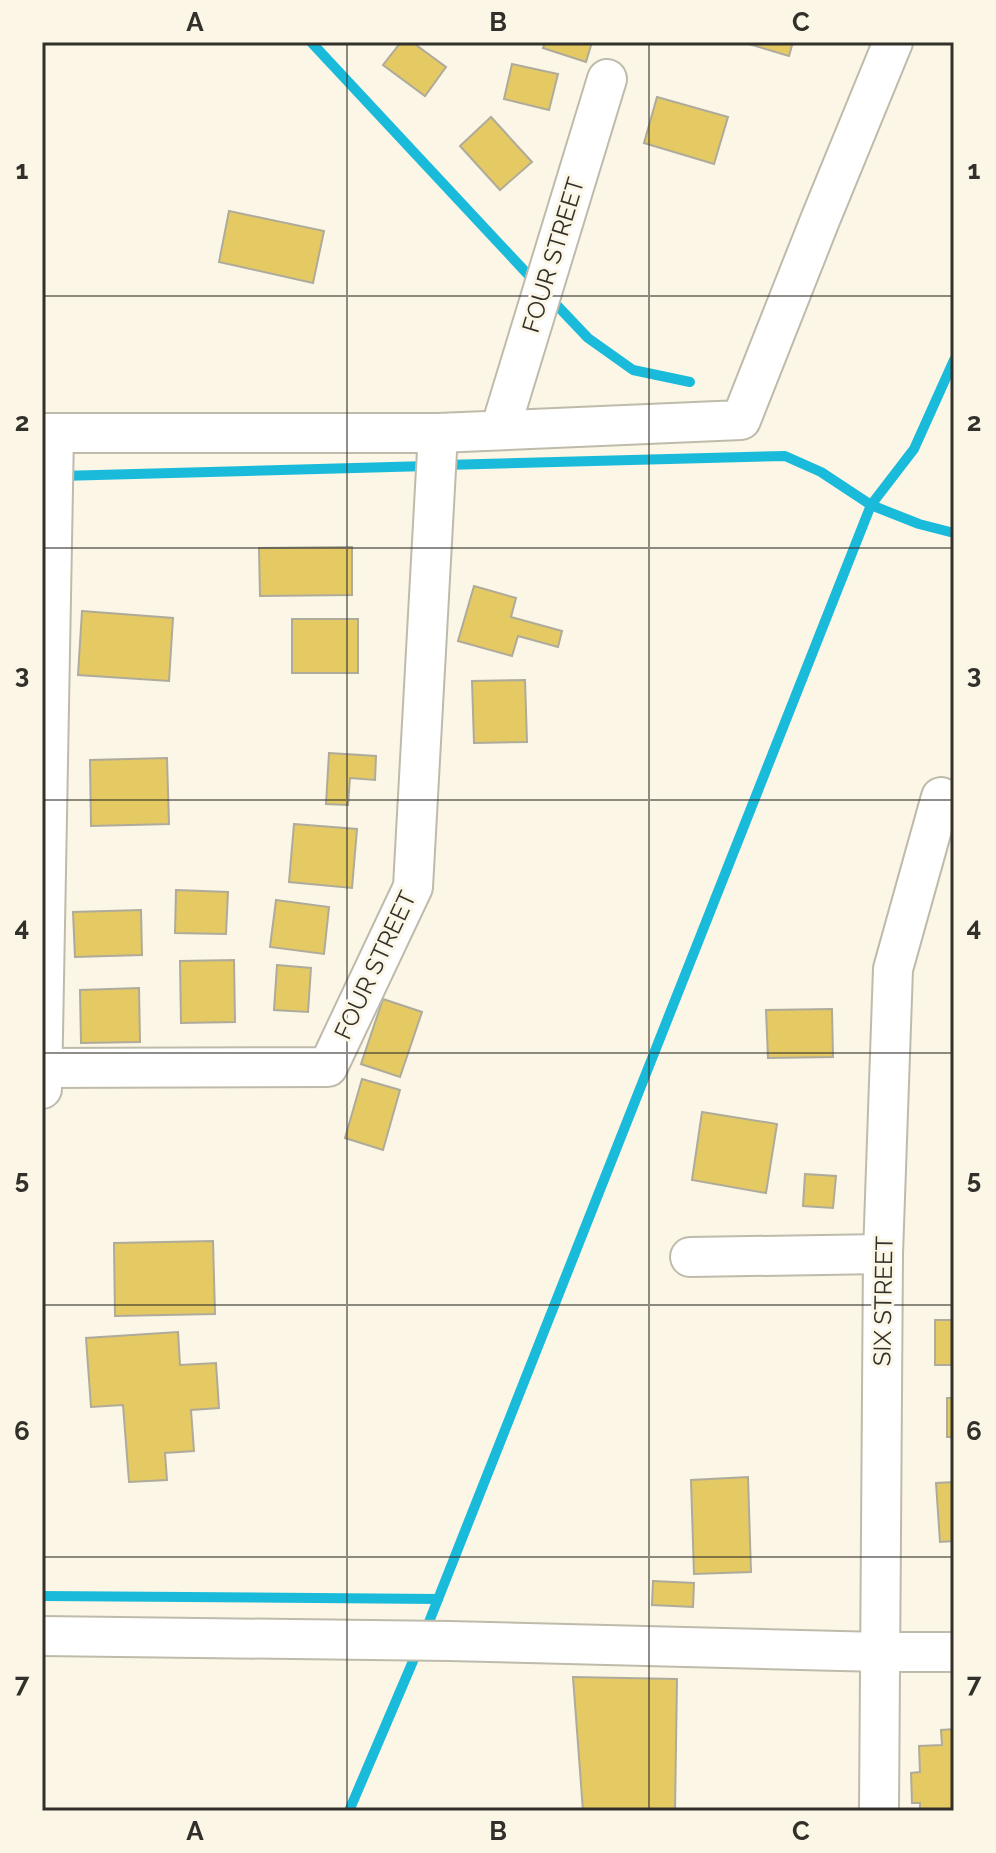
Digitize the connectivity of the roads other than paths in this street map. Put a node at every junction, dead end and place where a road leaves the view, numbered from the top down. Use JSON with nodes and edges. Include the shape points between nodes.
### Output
{"nodes":[{"id":1,"x":893,"y":42,"type":"edge"},
{"id":2,"x":607,"y":79,"type":"dead end"},
{"id":3,"x":500,"y":430,"type":"junction"},
{"id":4,"x":48,"y":433,"type":"edge"},
{"id":5,"x":438,"y":433,"type":"junction"},
{"id":6,"x":941,"y":797,"type":"dead end"},
{"id":7,"x":42,"y":1068,"type":"edge"},
{"id":8,"x":42,"y":1089,"type":"edge"},
{"id":9,"x":883,"y":1254,"type":"junction"},
{"id":10,"x":690,"y":1257,"type":"dead end"},
{"id":11,"x":42,"y":1636,"type":"edge"},
{"id":12,"x":880,"y":1652,"type":"junction"},
{"id":13,"x":954,"y":1652,"type":"edge"},
{"id":14,"x":879,"y":1811,"type":"edge"}],
"edges":[{"from":1,"to":3,"type":"street","via":[[741,420]]},
{"from":2,"to":3,"type":"street","name":"FOUR STREET"},
{"from":3,"to":5,"type":"street"},
{"from":4,"to":5,"type":"street"},
{"from":4,"to":7,"type":"street","via":[[53,522]]},
{"from":5,"to":7,"type":"street","name":"FOUR STREET","via":[[413,887],[328,1067]]},
{"from":6,"to":9,"type":"street","name":"SIX STREET","via":[[893,969]]},
{"from":7,"to":8,"type":"street"},
{"from":9,"to":10,"type":"street"},
{"from":9,"to":12,"type":"street","name":"SIX STREET"},
{"from":11,"to":12,"type":"street"},
{"from":12,"to":13,"type":"street"},
{"from":12,"to":14,"type":"street","name":"SIX STREET"}]}
